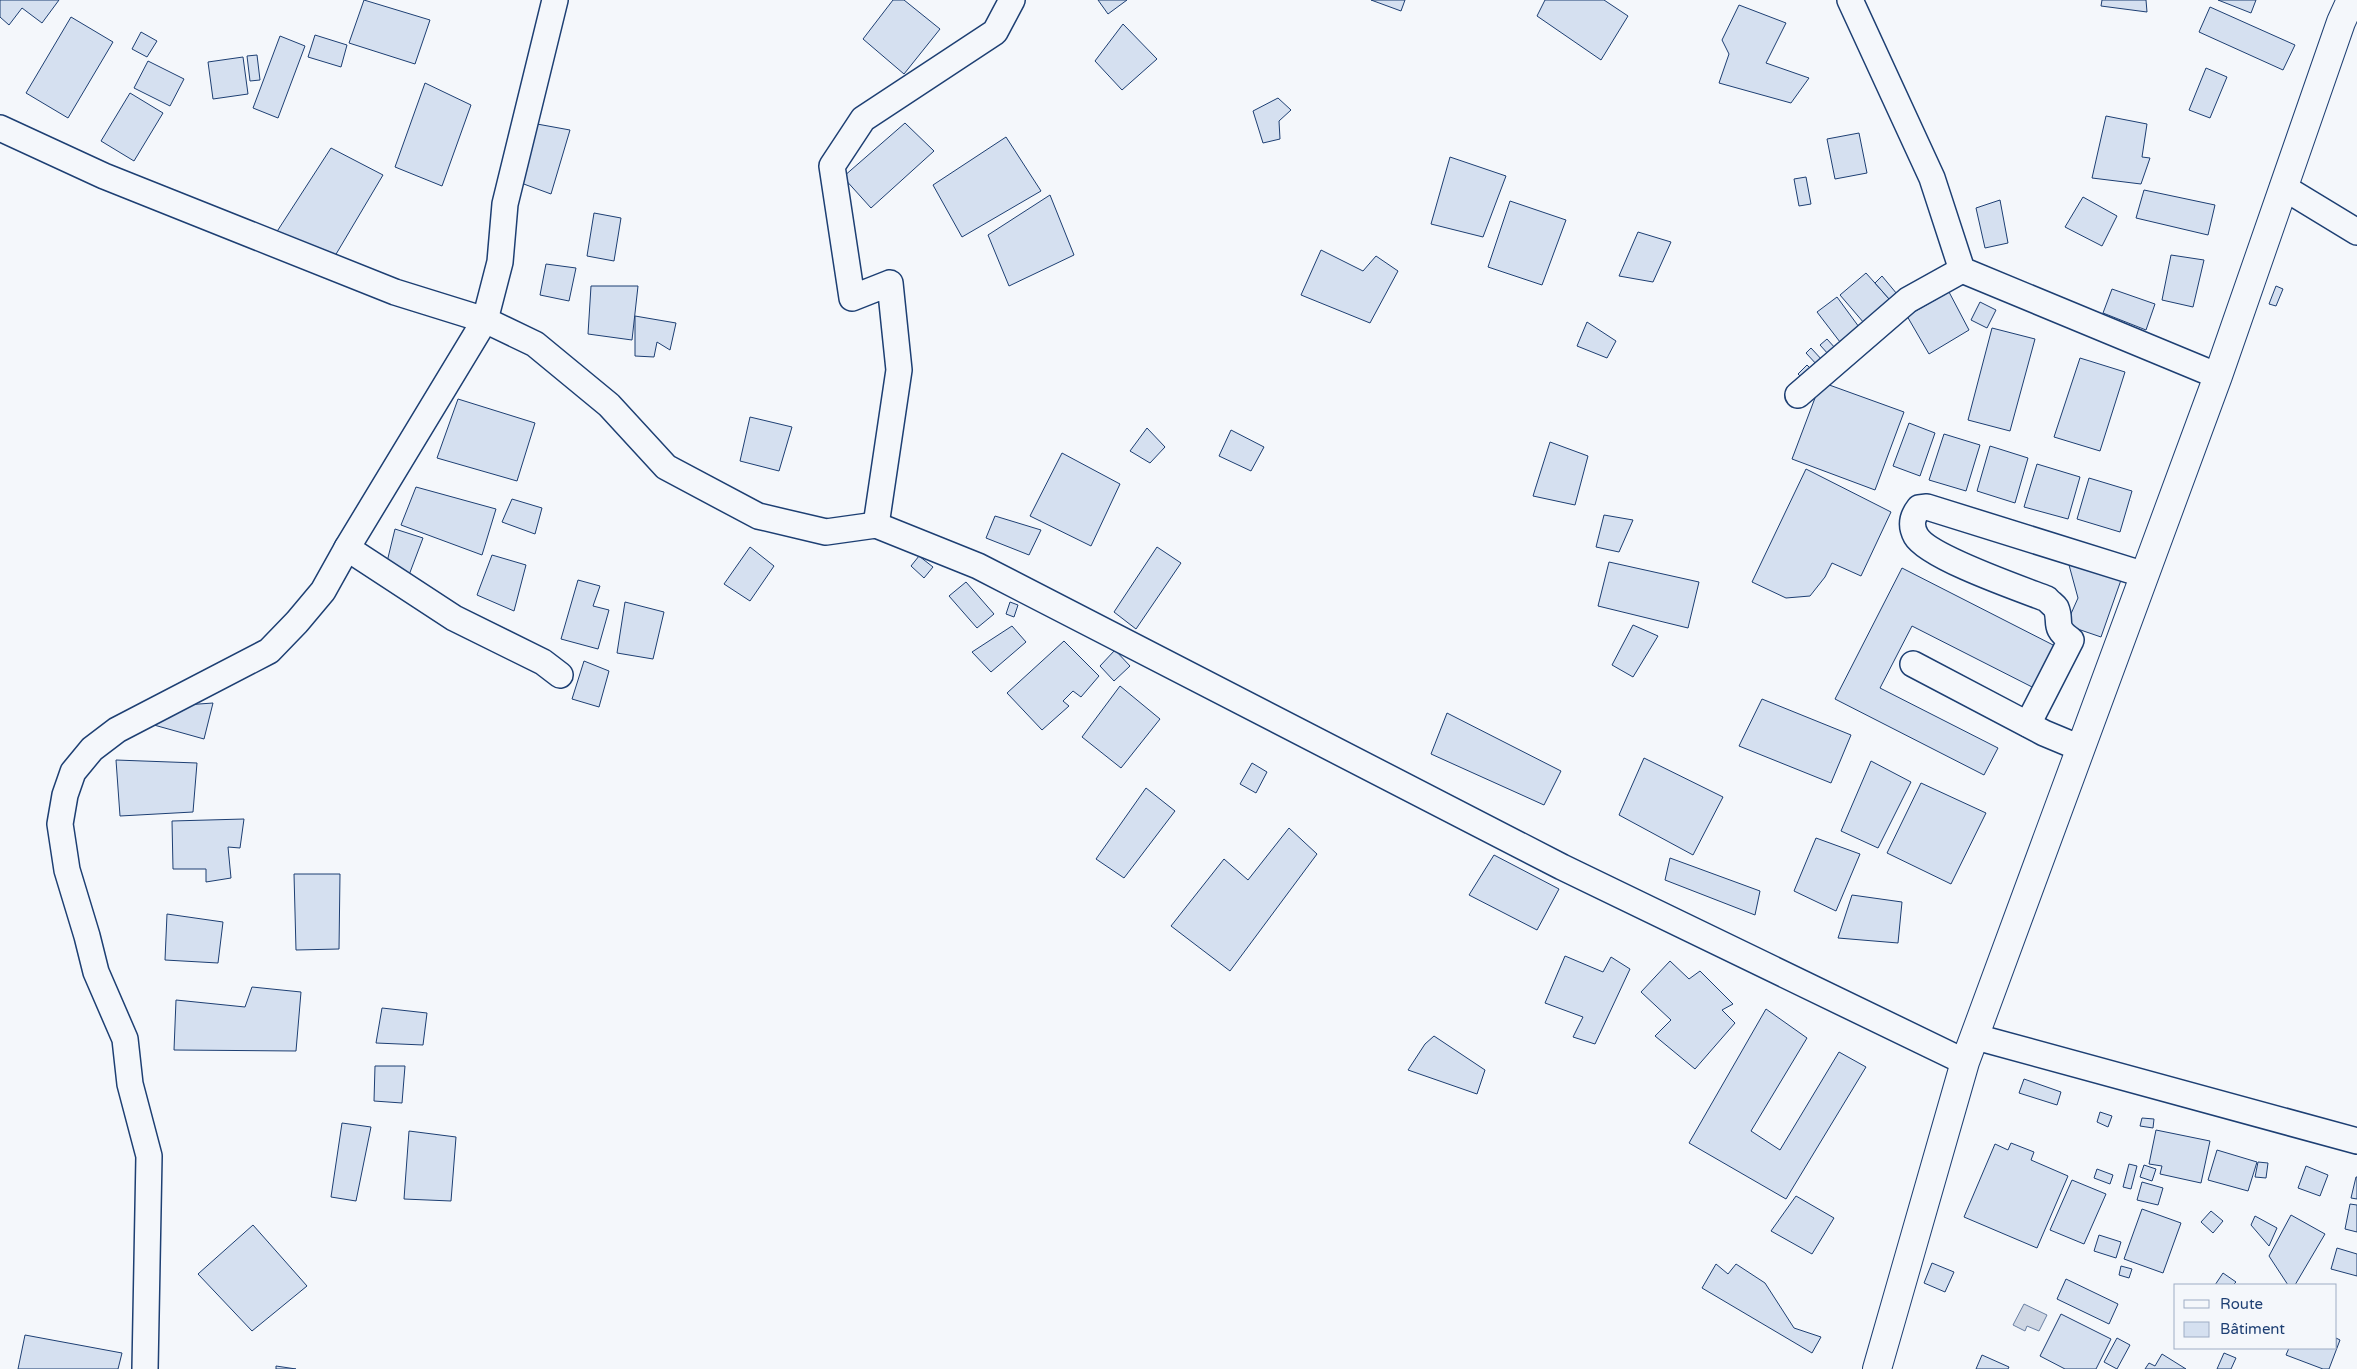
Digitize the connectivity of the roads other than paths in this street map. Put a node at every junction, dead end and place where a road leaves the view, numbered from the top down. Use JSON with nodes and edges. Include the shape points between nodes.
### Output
{"nodes":[{"id":1,"x":555,"y":0,"type":"edge"},
{"id":2,"x":1012,"y":0,"type":"edge"},
{"id":3,"x":1850,"y":0,"type":"edge"},
{"id":4,"x":2351,"y":0,"type":"edge"},
{"id":5,"x":0,"y":128,"type":"edge"},
{"id":6,"x":2283,"y":187,"type":"junction"},
{"id":7,"x":2357,"y":232,"type":"edge"},
{"id":8,"x":1962,"y":270,"type":"junction"},
{"id":9,"x":485,"y":320,"type":"junction"},
{"id":10,"x":2218,"y":376,"type":"junction"},
{"id":11,"x":1798,"y":395,"type":"dead end"},
{"id":12,"x":876,"y":525,"type":"junction"},
{"id":13,"x":347,"y":548,"type":"junction"},
{"id":14,"x":2145,"y":574,"type":"junction"},
{"id":15,"x":1913,"y":664,"type":"dead end"},
{"id":16,"x":560,"y":675,"type":"dead end"},
{"id":17,"x":2028,"y":724,"type":"junction"},
{"id":18,"x":2080,"y":748,"type":"junction"},
{"id":19,"x":1976,"y":1037,"type":"junction"},
{"id":20,"x":1965,"y":1062,"type":"junction"},
{"id":21,"x":2357,"y":1141,"type":"edge"},
{"id":22,"x":145,"y":1369,"type":"edge"},
{"id":23,"x":1877,"y":1369,"type":"edge"}],
"edges":[{"from":1,"to":9,"type":"street","via":[[505,204],[500,262]]},
{"from":2,"to":12,"type":"street","via":[[995,32],[862,119],[832,166],[852,298],[890,283],[899,370]]},
{"from":3,"to":8,"type":"street","via":[[1932,178]]},
{"from":4,"to":6,"type":"main road"},
{"from":5,"to":9,"type":"street","via":[[104,176],[395,292]]},
{"from":6,"to":7,"type":"street"},
{"from":6,"to":10,"type":"main road"},
{"from":8,"to":10,"type":"street"},
{"from":8,"to":11,"type":"street","via":[[1908,300]]},
{"from":9,"to":12,"type":"street","via":[[535,344],[609,405],[666,467],[758,516],[826,532]]},
{"from":9,"to":13,"type":"street"},
{"from":10,"to":14,"type":"main road"},
{"from":12,"to":20,"type":"street","via":[[978,566],[1562,867]]},
{"from":13,"to":16,"type":"street","via":[[454,618],[543,662]]},
{"from":13,"to":22,"type":"street","via":[[323,591],[269,651],[117,730],[92,749],[72,772],[65,794],[60,824],[67,870],[96,972],[126,1039],[130,1084],[149,1156]]},
{"from":14,"to":17,"type":"street","via":[[1927,507],[1919,508],[1913,515],[1916,537],[1933,552],[2047,599],[2056,608],[2058,624],[2065,636],[2072,640]]},
{"from":14,"to":18,"type":"main road"},
{"from":15,"to":17,"type":"street"},
{"from":17,"to":18,"type":"street"},
{"from":18,"to":19,"type":"main road"},
{"from":19,"to":20,"type":"main road"},
{"from":19,"to":21,"type":"street"},
{"from":20,"to":23,"type":"main road"}]}
